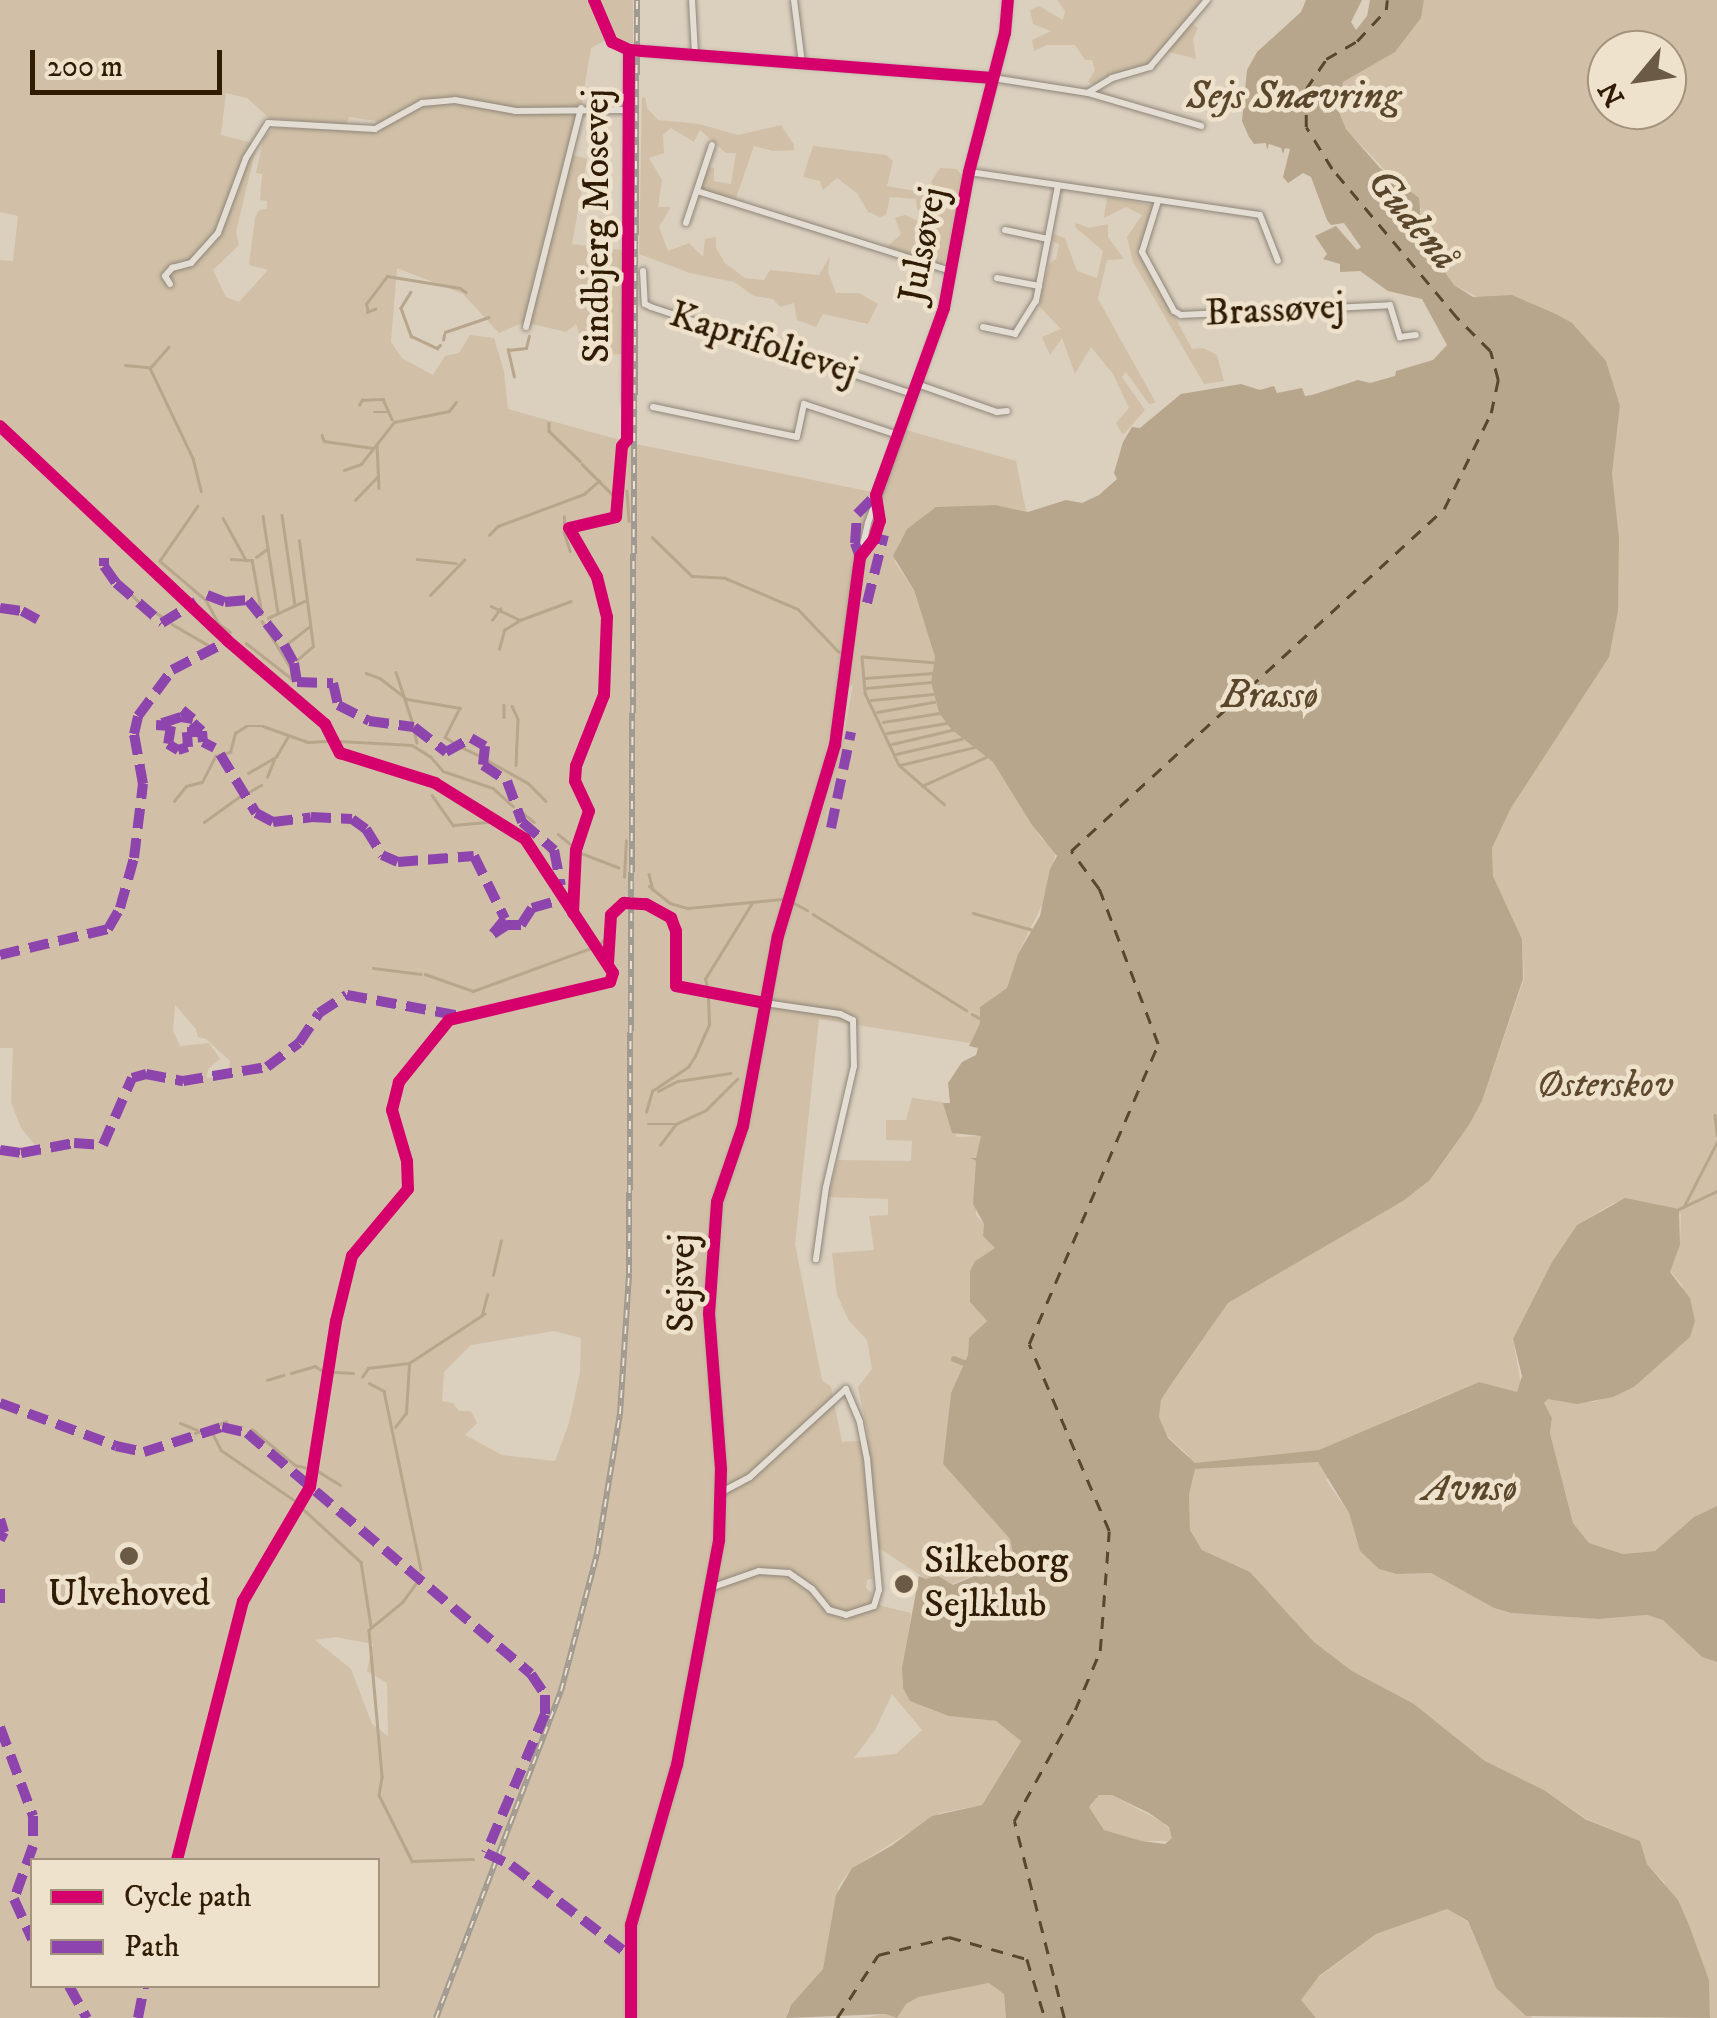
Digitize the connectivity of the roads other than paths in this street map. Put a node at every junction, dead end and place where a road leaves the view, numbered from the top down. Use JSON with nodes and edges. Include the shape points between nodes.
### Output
{"nodes":[{"id":1,"x":692,"y":0,"type":"edge"},
{"id":2,"x":794,"y":0,"type":"edge"},
{"id":3,"x":1008,"y":0,"type":"edge"},
{"id":4,"x":1207,"y":0,"type":"edge"},
{"id":5,"x":695,"y":54,"type":"junction"},
{"id":6,"x":802,"y":63,"type":"junction"},
{"id":7,"x":992,"y":78,"type":"junction"},
{"id":8,"x":1088,"y":93,"type":"junction"},
{"id":9,"x":581,"y":108,"type":"junction"},
{"id":10,"x":628,"y":110,"type":"junction"},
{"id":11,"x":1201,"y":126,"type":"dead end"},
{"id":12,"x":712,"y":144,"type":"dead end"},
{"id":13,"x":969,"y":172,"type":"junction"},
{"id":14,"x":1058,"y":186,"type":"junction"},
{"id":15,"x":696,"y":191,"type":"junction"},
{"id":16,"x":1158,"y":200,"type":"junction"},
{"id":17,"x":686,"y":223,"type":"dead end"},
{"id":18,"x":1005,"y":230,"type":"dead end"},
{"id":19,"x":1048,"y":239,"type":"junction"},
{"id":20,"x":1278,"y":261,"type":"dead end"},
{"id":21,"x":642,"y":271,"type":"dead end"},
{"id":22,"x":951,"y":271,"type":"junction"},
{"id":23,"x":998,"y":278,"type":"dead end"},
{"id":24,"x":170,"y":284,"type":"dead end"},
{"id":25,"x":1039,"y":286,"type":"junction"},
{"id":26,"x":526,"y":327,"type":"dead end"},
{"id":27,"x":983,"y":327,"type":"dead end"},
{"id":28,"x":1416,"y":334,"type":"dead end"},
{"id":29,"x":917,"y":384,"type":"junction"},
{"id":30,"x":913,"y":394,"type":"junction"},
{"id":31,"x":626,"y":403,"type":"dead end"},
{"id":32,"x":653,"y":407,"type":"dead end"},
{"id":33,"x":1007,"y":411,"type":"dead end"},
{"id":34,"x":898,"y":435,"type":"junction"},
{"id":35,"x":876,"y":496,"type":"joint"},
{"id":36,"x":765,"y":1003,"type":"junction"},
{"id":37,"x":816,"y":1259,"type":"dead end"},
{"id":38,"x":722,"y":1492,"type":"junction"},
{"id":39,"x":712,"y":1587,"type":"junction"},
{"id":40,"x":631,"y":2018,"type":"edge"}],
"edges":[{"from":1,"to":5,"type":"street"},
{"from":2,"to":6,"type":"street"},
{"from":3,"to":7,"type":"street","name":"Julsøvej"},
{"from":4,"to":8,"type":"street","via":[[1150,66]]},
{"from":5,"to":6,"type":"street"},
{"from":5,"to":10,"type":"street","name":"Sindbjerg Mosevej","via":[[629,50]]},
{"from":6,"to":7,"type":"street"},
{"from":7,"to":8,"type":"street"},
{"from":7,"to":13,"type":"street","name":"Julsøvej"},
{"from":8,"to":11,"type":"street"},
{"from":9,"to":10,"type":"street","name":"Sindbjerg Mosevej"},
{"from":9,"to":24,"type":"street","name":"Sindbjerg Mosevej","via":[[516,111],[454,100],[422,103],[383,128],[268,123],[246,158],[218,233],[190,263],[172,268],[165,276]]},
{"from":9,"to":26,"type":"street","name":"Sindbjerg Mosevej"},
{"from":10,"to":31,"type":"street","name":"Sindbjerg Mosevej"},
{"from":12,"to":15,"type":"street"},
{"from":13,"to":14,"type":"street"},
{"from":13,"to":22,"type":"street","name":"Julsøvej"},
{"from":14,"to":16,"type":"street"},
{"from":14,"to":19,"type":"street"},
{"from":15,"to":17,"type":"street"},
{"from":15,"to":22,"type":"street"},
{"from":16,"to":20,"type":"street","via":[[1260,215]]},
{"from":16,"to":28,"type":"street","name":"Brassøvej","via":[[1142,252],[1181,315],[1390,305],[1400,337]]},
{"from":18,"to":19,"type":"street"},
{"from":19,"to":25,"type":"street"},
{"from":21,"to":30,"type":"street","name":"Kaprifolievej","via":[[645,304],[651,307]]},
{"from":22,"to":29,"type":"street","name":"Julsøvej"},
{"from":23,"to":25,"type":"street"},
{"from":25,"to":27,"type":"street","via":[[1015,334]]},
{"from":29,"to":30,"type":"street","name":"Julsøvej"},
{"from":29,"to":33,"type":"street"},
{"from":30,"to":34,"type":"street","name":"Julsøvej"},
{"from":32,"to":34,"type":"street","via":[[797,437],[804,404]]},
{"from":34,"to":35,"type":"street","name":"Julsøvej"},
{"from":35,"to":36,"type":"street","name":"Sejsvej","via":[[857,570],[835,745]]},
{"from":36,"to":37,"type":"street","via":[[854,1020],[857,1051]]},
{"from":36,"to":38,"type":"street","name":"Sejsvej","via":[[743,1126],[719,1190],[713,1232],[709,1314]]},
{"from":38,"to":39,"type":"street","name":"Sejsvej"},
{"from":38,"to":39,"type":"street","via":[[750,1477],[846,1389],[867,1459],[879,1590],[874,1606],[846,1615],[829,1610],[789,1573],[758,1572]]},
{"from":39,"to":40,"type":"street","name":"Sejsvej","via":[[676,1765],[631,1925]]}]}
